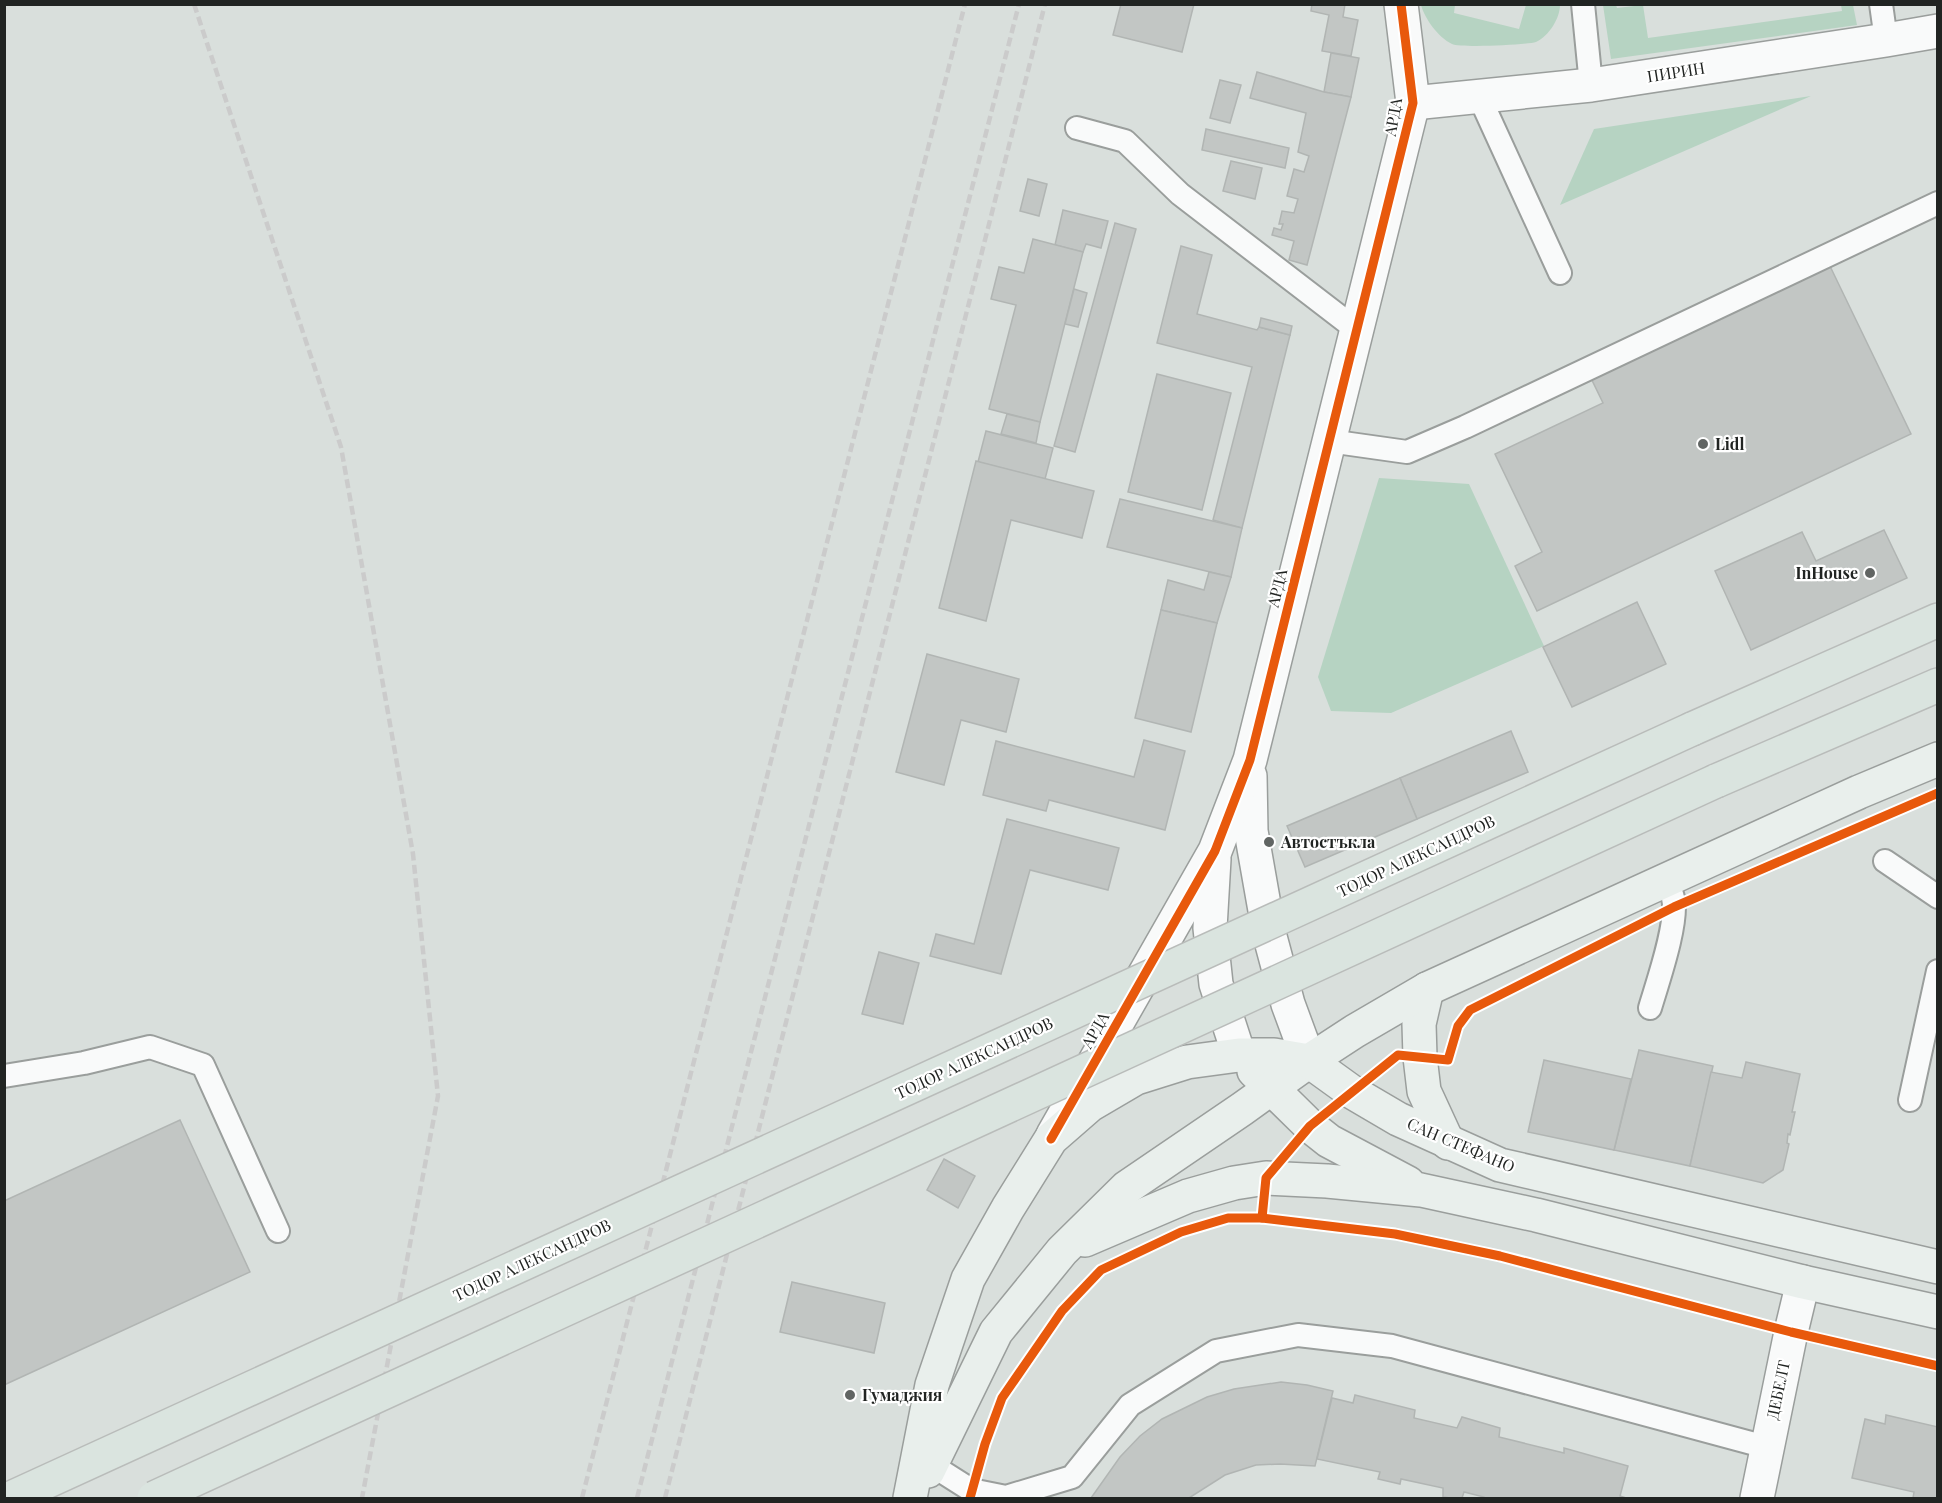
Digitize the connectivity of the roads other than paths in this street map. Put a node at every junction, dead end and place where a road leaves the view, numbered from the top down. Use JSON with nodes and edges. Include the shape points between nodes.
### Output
{"nodes":[{"id":1,"x":1401,"y":4,"type":"edge"},
{"id":2,"x":1582,"y":4,"type":"edge"},
{"id":3,"x":1881,"y":4,"type":"edge"},
{"id":4,"x":1938,"y":31,"type":"edge"},
{"id":5,"x":1886,"y":40,"type":"junction"},
{"id":6,"x":1592,"y":85,"type":"junction"},
{"id":7,"x":1479,"y":96,"type":"junction"},
{"id":8,"x":1413,"y":103,"type":"junction"},
{"id":9,"x":1077,"y":128,"type":"dead end"},
{"id":10,"x":1938,"y":203,"type":"edge"},
{"id":11,"x":1560,"y":273,"type":"dead end"},
{"id":12,"x":1357,"y":330,"type":"junction"},
{"id":13,"x":1329,"y":441,"type":"junction"},
{"id":14,"x":1938,"y":620,"type":"edge"},
{"id":15,"x":1938,"y":685,"type":"edge"},
{"id":16,"x":1938,"y":759,"type":"edge"},
{"id":17,"x":1250,"y":760,"type":"junction"},
{"id":18,"x":1215,"y":851,"type":"junction"},
{"id":19,"x":1885,"y":861,"type":"dead end"},
{"id":20,"x":1665,"y":880,"type":"junction"},
{"id":21,"x":1938,"y":897,"type":"edge"},
{"id":22,"x":1938,"y":970,"type":"edge"},
{"id":23,"x":1427,"y":989,"type":"junction"},
{"id":24,"x":1650,"y":1008,"type":"dead end"},
{"id":25,"x":1239,"y":1054,"type":"junction"},
{"id":26,"x":1309,"y":1061,"type":"junction"},
{"id":27,"x":4,"y":1076,"type":"edge"},
{"id":28,"x":1269,"y":1088,"type":"junction"},
{"id":29,"x":1910,"y":1100,"type":"dead end"},
{"id":30,"x":1051,"y":1139,"type":"junction"},
{"id":31,"x":1448,"y":1143,"type":"junction"},
{"id":32,"x":1421,"y":1190,"type":"junction"},
{"id":33,"x":278,"y":1231,"type":"dead end"},
{"id":34,"x":1062,"y":1251,"type":"junction"},
{"id":35,"x":1938,"y":1267,"type":"edge"},
{"id":36,"x":1803,"y":1282,"type":"junction"},
{"id":37,"x":1938,"y":1312,"type":"edge"},
{"id":38,"x":1766,"y":1447,"type":"junction"},
{"id":39,"x":930,"y":1464,"type":"junction"},
{"id":40,"x":11,"y":1498,"type":"edge"},
{"id":41,"x":154,"y":1498,"type":"edge"},
{"id":42,"x":910,"y":1498,"type":"edge"},
{"id":43,"x":918,"y":1498,"type":"edge"},
{"id":44,"x":1757,"y":1498,"type":"edge"}],
"edges":[{"from":1,"to":8,"type":"street","name":"АРДА"},
{"from":2,"to":6,"type":"lane"},
{"from":3,"to":5,"type":"lane"},
{"from":4,"to":5,"type":"street","name":"ПИРИН"},
{"from":5,"to":6,"type":"street","name":"ПИРИН"},
{"from":6,"to":7,"type":"street","name":"ПИРИН"},
{"from":7,"to":8,"type":"street","name":"ПИРИН"},
{"from":7,"to":11,"type":"lane"},
{"from":8,"to":12,"type":"street","name":"АРДА"},
{"from":9,"to":12,"type":"lane","via":[[1125,141],[1180,194]]},
{"from":10,"to":13,"type":"lane","via":[[1407,452]]},
{"from":12,"to":13,"type":"street","name":"АРДА"},
{"from":13,"to":17,"type":"street","name":"АРДА"},
{"from":14,"to":40,"type":"main road","name":"ТОДОР АЛЕКСАНДРОВ","bridge":true},
{"from":15,"to":41,"type":"main road","bridge":true,"via":[[1716,781]]},
{"from":16,"to":20,"type":"main road"},
{"from":17,"to":18,"type":"street","name":"АРДА"},
{"from":17,"to":26,"type":"street","via":[[1251,831],[1269,933],[1288,1004]]},
{"from":18,"to":25,"type":"street","via":[[1210,928],[1216,984]]},
{"from":18,"to":30,"type":"street","name":"АРДА"},
{"from":19,"to":21,"type":"lane"},
{"from":20,"to":23,"type":"main road"},
{"from":20,"to":24,"type":"lane","via":[[1674,907],[1670,937]]},
{"from":22,"to":29,"type":"lane"},
{"from":23,"to":26,"type":"main road"},
{"from":23,"to":31,"type":"main road","via":[[1419,1024],[1424,1091]]},
{"from":25,"to":26,"type":"main road","name":"САН СТЕФАНО"},
{"from":25,"to":28,"type":"main road"},
{"from":25,"to":30,"type":"main road","name":"САН СТЕФАНО","via":[[1187,1062],[1136,1078],[1090,1105]]},
{"from":26,"to":28,"type":"main road"},
{"from":26,"to":31,"type":"main road","name":"САН СТЕФАНО","via":[[1398,1119]]},
{"from":27,"to":33,"type":"lane","via":[[150,1047],[203,1065]]},
{"from":28,"to":32,"type":"main road","via":[[1329,1141]]},
{"from":28,"to":34,"type":"main road","via":[[1126,1188]]},
{"from":30,"to":42,"type":"main road","name":"САН СТЕФАНО","via":[[968,1279],[932,1385]]},
{"from":31,"to":35,"type":"main road","name":"САН СТЕФАНО","via":[[1500,1165]]},
{"from":32,"to":34,"type":"main road","via":[[1327,1180],[1266,1178],[1234,1183],[1188,1196]]},
{"from":32,"to":36,"type":"main road"},
{"from":34,"to":39,"type":"main road","via":[[996,1332]]},
{"from":36,"to":37,"type":"main road"},
{"from":36,"to":38,"type":"street","name":"ДЕБЕЛТ"},
{"from":38,"to":39,"type":"lane","via":[[1392,1346],[1298,1335],[1216,1352],[1130,1405],[1071,1477],[1006,1497],[971,1490]]},
{"from":38,"to":44,"type":"street","name":"ДЕБЕЛТ"},
{"from":39,"to":43,"type":"main road"}]}
